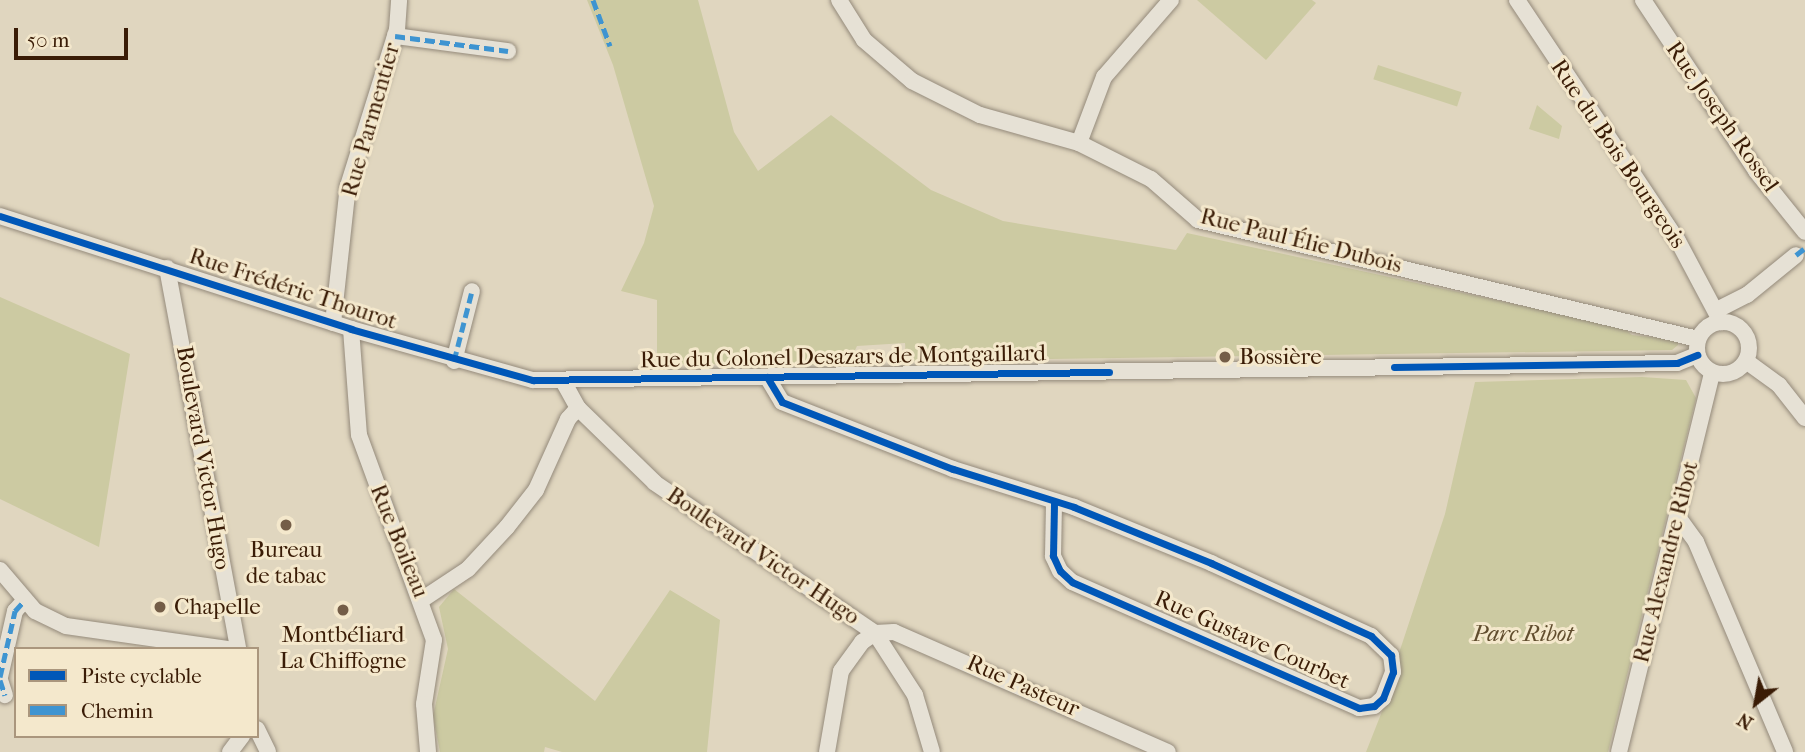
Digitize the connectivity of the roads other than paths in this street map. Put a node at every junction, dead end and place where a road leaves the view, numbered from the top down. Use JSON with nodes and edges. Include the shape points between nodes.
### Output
{"nodes":[{"id":1,"x":399,"y":0,"type":"edge"},
{"id":2,"x":839,"y":0,"type":"edge"},
{"id":3,"x":1171,"y":0,"type":"edge"},
{"id":4,"x":1517,"y":0,"type":"edge"},
{"id":5,"x":1643,"y":0,"type":"edge"},
{"id":6,"x":395,"y":36,"type":"junction"},
{"id":7,"x":508,"y":51,"type":"dead end"},
{"id":8,"x":1079,"y":143,"type":"junction"},
{"id":9,"x":0,"y":216,"type":"edge"},
{"id":10,"x":1805,"y":232,"type":"edge"},
{"id":11,"x":1796,"y":255,"type":"dead end"},
{"id":12,"x":167,"y":268,"type":"junction"},
{"id":13,"x":472,"y":291,"type":"dead end"},
{"id":14,"x":1719,"y":316,"type":"junction"},
{"id":15,"x":333,"y":323,"type":"junction"},
{"id":16,"x":351,"y":329,"type":"junction"},
{"id":17,"x":1698,"y":339,"type":"junction"},
{"id":18,"x":1697,"y":355,"type":"junction"},
{"id":19,"x":454,"y":361,"type":"junction"},
{"id":20,"x":1746,"y":361,"type":"junction"},
{"id":21,"x":1712,"y":373,"type":"junction"},
{"id":22,"x":767,"y":377,"type":"junction"},
{"id":23,"x":570,"y":380,"type":"junction"},
{"id":24,"x":578,"y":408,"type":"junction"},
{"id":25,"x":1805,"y":418,"type":"edge"},
{"id":26,"x":1054,"y":502,"type":"junction"},
{"id":27,"x":1678,"y":517,"type":"junction"},
{"id":28,"x":0,"y":570,"type":"edge"},
{"id":29,"x":423,"y":599,"type":"junction"},
{"id":30,"x":24,"y":601,"type":"junction"},
{"id":31,"x":875,"y":633,"type":"junction"},
{"id":32,"x":212,"y":647,"type":"edge"},
{"id":33,"x":238,"y":647,"type":"edge"},
{"id":34,"x":2,"y":684,"type":"edge"},
{"id":35,"x":259,"y":733,"type":"edge"},
{"id":36,"x":268,"y":752,"type":"edge"},
{"id":37,"x":428,"y":752,"type":"edge"},
{"id":38,"x":827,"y":752,"type":"edge"},
{"id":39,"x":932,"y":752,"type":"edge"},
{"id":40,"x":1168,"y":752,"type":"edge"},
{"id":41,"x":1619,"y":752,"type":"edge"},
{"id":42,"x":1785,"y":752,"type":"edge"}],
"edges":[{"from":1,"to":6,"type":"street","name":"Rue Parmentier"},
{"from":2,"to":8,"type":"street","name":"Rue Paul Élie Dubois","via":[[864,40],[912,81],[980,115]]},
{"from":3,"to":8,"type":"street","via":[[1104,77]]},
{"from":4,"to":14,"type":"street","name":"Rue du Bois Bourgeois","via":[[1678,241]]},
{"from":5,"to":10,"type":"street","name":"Rue Joseph Rossel","via":[[1756,171]]},
{"from":6,"to":7,"type":"street"},
{"from":6,"to":15,"type":"street","name":"Rue Parmentier","via":[[348,186]]},
{"from":8,"to":17,"type":"street","name":"Rue Paul Élie Dubois","via":[[1151,179],[1198,220]]},
{"from":9,"to":12,"type":"street","name":"Rue Frédéric Thourot"},
{"from":11,"to":14,"type":"street"},
{"from":12,"to":15,"type":"street","name":"Rue Frédéric Thourot"},
{"from":12,"to":33,"type":"street","name":"Boulevard Victor Hugo"},
{"from":13,"to":19,"type":"street"},
{"from":14,"to":17,"type":"street"},
{"from":14,"to":20,"type":"street","via":[[1747,338]]},
{"from":15,"to":16,"type":"street","name":"Rue Frédéric Thourot"},
{"from":16,"to":19,"type":"street","name":"Rue Frédéric Thourot"},
{"from":16,"to":29,"type":"street","name":"Rue Boileau","via":[[359,435]]},
{"from":17,"to":18,"type":"street"},
{"from":18,"to":21,"type":"street"},
{"from":18,"to":22,"type":"street","name":"Rue du Colonel Desazars de Montgaillard","via":[[1677,363]]},
{"from":19,"to":23,"type":"street","name":"Rue Frédéric Thourot","via":[[533,380]]},
{"from":20,"to":21,"type":"street","via":[[1735,372]]},
{"from":20,"to":25,"type":"street","via":[[1779,385]]},
{"from":21,"to":27,"type":"street","name":"Rue Alexandre Ribot"},
{"from":22,"to":23,"type":"street","name":"Rue du Colonel Desazars de Montgaillard"},
{"from":22,"to":26,"type":"street","name":"Rue Gustave Courbet","via":[[782,402],[942,465]]},
{"from":23,"to":24,"type":"street","name":"Boulevard Victor Hugo"},
{"from":24,"to":29,"type":"street","via":[[568,419],[536,490],[507,527],[468,569]]},
{"from":24,"to":31,"type":"street","name":"Boulevard Victor Hugo","via":[[655,483]]},
{"from":26,"to":26,"type":"street","name":"Rue Gustave Courbet","via":[[1211,563],[1371,636],[1391,654],[1393,672],[1383,698],[1374,706],[1359,708],[1072,582],[1053,556]]},
{"from":27,"to":41,"type":"street","name":"Rue Alexandre Ribot"},
{"from":27,"to":42,"type":"street","via":[[1696,542]]},
{"from":28,"to":30,"type":"street"},
{"from":29,"to":37,"type":"street","name":"Rue Boileau","via":[[434,640],[424,704]]},
{"from":30,"to":32,"type":"street","via":[[47,619],[114,634]]},
{"from":30,"to":34,"type":"street","via":[[15,611]]},
{"from":31,"to":38,"type":"street","via":[[862,642],[841,671]]},
{"from":31,"to":39,"type":"street","name":"Boulevard Victor Hugo","via":[[915,695]]},
{"from":31,"to":40,"type":"street","name":"Rue Pasteur","via":[[914,637]]},
{"from":35,"to":36,"type":"street"}]}
